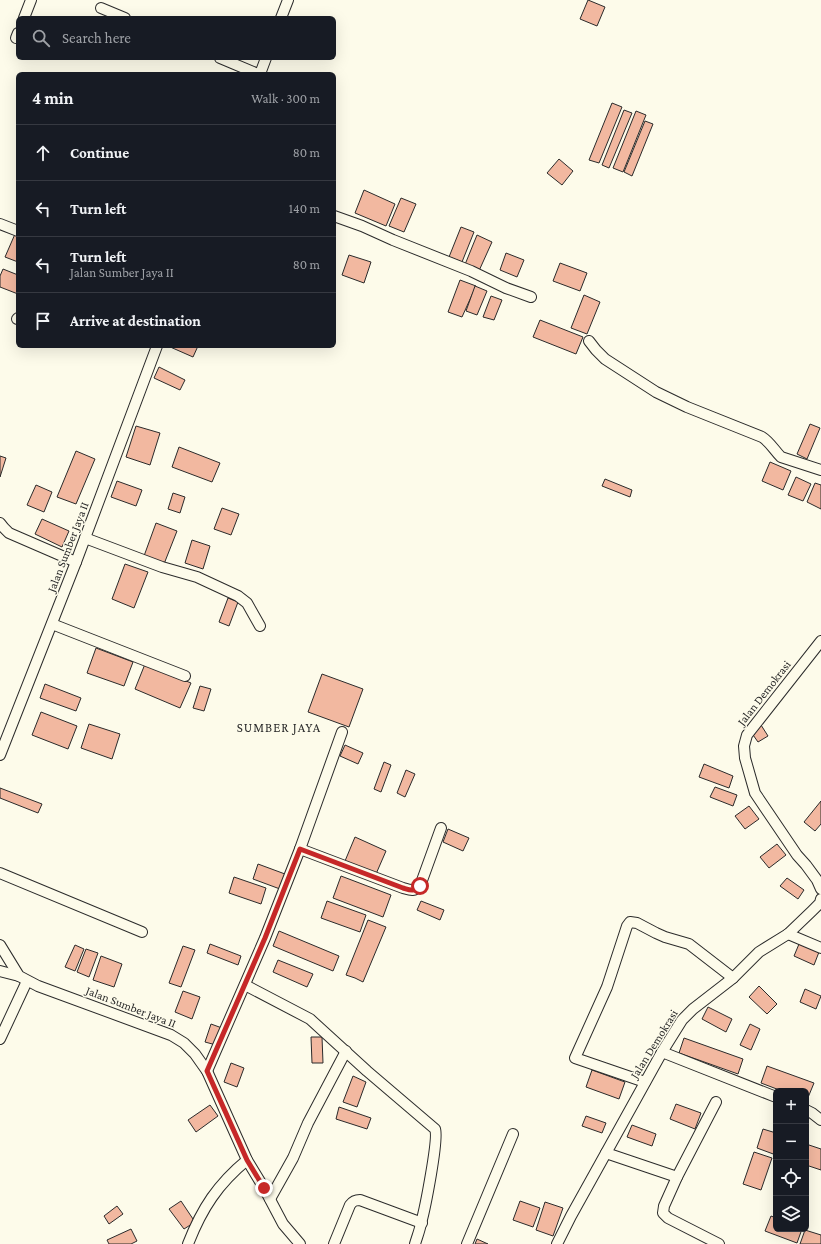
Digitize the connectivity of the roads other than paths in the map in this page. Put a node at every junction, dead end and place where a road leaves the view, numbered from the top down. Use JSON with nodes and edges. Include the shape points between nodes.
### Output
{"nodes":[{"id":1,"x":31,"y":0,"type":"edge"},
{"id":2,"x":288,"y":0,"type":"edge"},
{"id":3,"x":102,"y":8,"type":"dead end"},
{"id":4,"x":25,"y":16,"type":"edge"},
{"id":5,"x":120,"y":16,"type":"edge"},
{"id":6,"x":282,"y":16,"type":"edge"},
{"id":7,"x":225,"y":60,"type":"edge"},
{"id":8,"x":265,"y":60,"type":"edge"},
{"id":9,"x":254,"y":72,"type":"edge"},
{"id":10,"x":260,"y":72,"type":"edge"},
{"id":11,"x":336,"y":217,"type":"edge"},
{"id":12,"x":0,"y":224,"type":"edge"},
{"id":13,"x":16,"y":230,"type":"edge"},
{"id":14,"x":531,"y":298,"type":"dead end"},
{"id":15,"x":589,"y":341,"type":"dead end"},
{"id":16,"x":156,"y":348,"type":"edge"},
{"id":17,"x":821,"y":470,"type":"edge"},
{"id":18,"x":0,"y":523,"type":"edge"},
{"id":19,"x":85,"y":538,"type":"junction"},
{"id":20,"x":76,"y":562,"type":"junction"},
{"id":21,"x":52,"y":624,"type":"junction"},
{"id":22,"x":260,"y":626,"type":"dead end"},
{"id":23,"x":821,"y":641,"type":"edge"},
{"id":24,"x":185,"y":676,"type":"dead end"},
{"id":25,"x":342,"y":732,"type":"dead end"},
{"id":26,"x":0,"y":755,"type":"edge"},
{"id":27,"x":441,"y":828,"type":"dead end"},
{"id":28,"x":300,"y":849,"type":"junction"},
{"id":29,"x":0,"y":873,"type":"edge"},
{"id":30,"x":820,"y":883,"type":"edge"},
{"id":31,"x":821,"y":899,"type":"edge"},
{"id":32,"x":142,"y":932,"type":"dead end"},
{"id":33,"x":788,"y":934,"type":"junction"},
{"id":34,"x":0,"y":945,"type":"edge"},
{"id":35,"x":821,"y":948,"type":"edge"},
{"id":36,"x":0,"y":972,"type":"edge"},
{"id":37,"x":23,"y":978,"type":"junction"},
{"id":38,"x":733,"y":978,"type":"junction"},
{"id":39,"x":245,"y":985,"type":"junction"},
{"id":40,"x":0,"y":1039,"type":"edge"},
{"id":41,"x":346,"y":1051,"type":"junction"},
{"id":42,"x":662,"y":1052,"type":"junction"},
{"id":43,"x":207,"y":1071,"type":"junction"},
{"id":44,"x":645,"y":1082,"type":"junction"},
{"id":45,"x":773,"y":1096,"type":"edge"},
{"id":46,"x":716,"y":1102,"type":"dead end"},
{"id":47,"x":809,"y":1112,"type":"edge"},
{"id":48,"x":821,"y":1120,"type":"edge"},
{"id":49,"x":513,"y":1134,"type":"dead end"},
{"id":50,"x":606,"y":1153,"type":"junction"},
{"id":51,"x":247,"y":1160,"type":"junction"},
{"id":52,"x":677,"y":1177,"type":"junction"},
{"id":53,"x":270,"y":1199,"type":"junction"},
{"id":54,"x":422,"y":1223,"type":"junction"},
{"id":55,"x":188,"y":1244,"type":"edge"},
{"id":56,"x":300,"y":1244,"type":"edge"},
{"id":57,"x":334,"y":1244,"type":"edge"},
{"id":58,"x":415,"y":1244,"type":"edge"},
{"id":59,"x":466,"y":1244,"type":"edge"},
{"id":60,"x":557,"y":1244,"type":"edge"},
{"id":61,"x":719,"y":1244,"type":"edge"}],
"edges":[{"from":1,"to":4,"type":"street"},
{"from":2,"to":6,"type":"street"},
{"from":3,"to":5,"type":"street"},
{"from":7,"to":9,"type":"street"},
{"from":8,"to":10,"type":"street"},
{"from":11,"to":14,"type":"street"},
{"from":12,"to":13,"type":"street"},
{"from":15,"to":17,"type":"street","via":[[605,359],[656,392],[762,437],[781,457]]},
{"from":16,"to":19,"type":"street","name":"Jalan Sumber Jaya II"},
{"from":18,"to":20,"type":"street","via":[[9,533]]},
{"from":19,"to":20,"type":"street","name":"Jalan Sumber Jaya II"},
{"from":19,"to":22,"type":"street","via":[[162,567],[197,577],[238,596],[247,603]]},
{"from":20,"to":21,"type":"street","name":"Jalan Sumber Jaya II"},
{"from":21,"to":24,"type":"street"},
{"from":21,"to":26,"type":"street","name":"Jalan Sumber Jaya II"},
{"from":23,"to":30,"type":"street","name":"Jalan Demokrasi","via":[[746,735],[744,746],[755,793],[797,855]]},
{"from":25,"to":28,"type":"street"},
{"from":27,"to":28,"type":"street","via":[[420,886],[414,891]]},
{"from":28,"to":39,"type":"street"},
{"from":29,"to":32,"type":"street"},
{"from":31,"to":33,"type":"street","name":"Jalan Demokrasi","via":[[820,903]]},
{"from":33,"to":35,"type":"street"},
{"from":33,"to":38,"type":"street","name":"Jalan Demokrasi","via":[[759,952]]},
{"from":34,"to":37,"type":"street"},
{"from":36,"to":37,"type":"street","name":"Jalan Sumber Jaya II"},
{"from":37,"to":40,"type":"street"},
{"from":37,"to":43,"type":"street","name":"Jalan Sumber Jaya II","via":[[38,986],[171,1035],[195,1054]]},
{"from":38,"to":42,"type":"street","name":"Jalan Demokrasi","via":[[682,1020]]},
{"from":38,"to":44,"type":"street","via":[[689,944],[656,934],[637,923],[630,922],[607,987],[575,1058]]},
{"from":39,"to":41,"type":"street","via":[[310,1019]]},
{"from":39,"to":43,"type":"street"},
{"from":41,"to":53,"type":"street"},
{"from":41,"to":54,"type":"street","via":[[437,1132]]},
{"from":42,"to":44,"type":"street","name":"Jalan Demokrasi"},
{"from":42,"to":45,"type":"street"},
{"from":43,"to":51,"type":"street","name":"Jalan Sumber Jaya II"},
{"from":44,"to":50,"type":"street","name":"Jalan Demokrasi"},
{"from":46,"to":52,"type":"street"},
{"from":47,"to":48,"type":"street"},
{"from":49,"to":59,"type":"street"},
{"from":50,"to":52,"type":"street"},
{"from":50,"to":60,"type":"street","name":"Jalan Demokrasi"},
{"from":51,"to":53,"type":"street","name":"Jalan Sumber Jaya II"},
{"from":51,"to":55,"type":"street","via":[[212,1195]]},
{"from":52,"to":61,"type":"street","via":[[663,1213]]},
{"from":53,"to":56,"type":"street","name":"Jalan Sumber Jaya II","via":[[283,1224]]},
{"from":54,"to":57,"type":"street","via":[[356,1200],[350,1205]]},
{"from":54,"to":58,"type":"street"}]}
